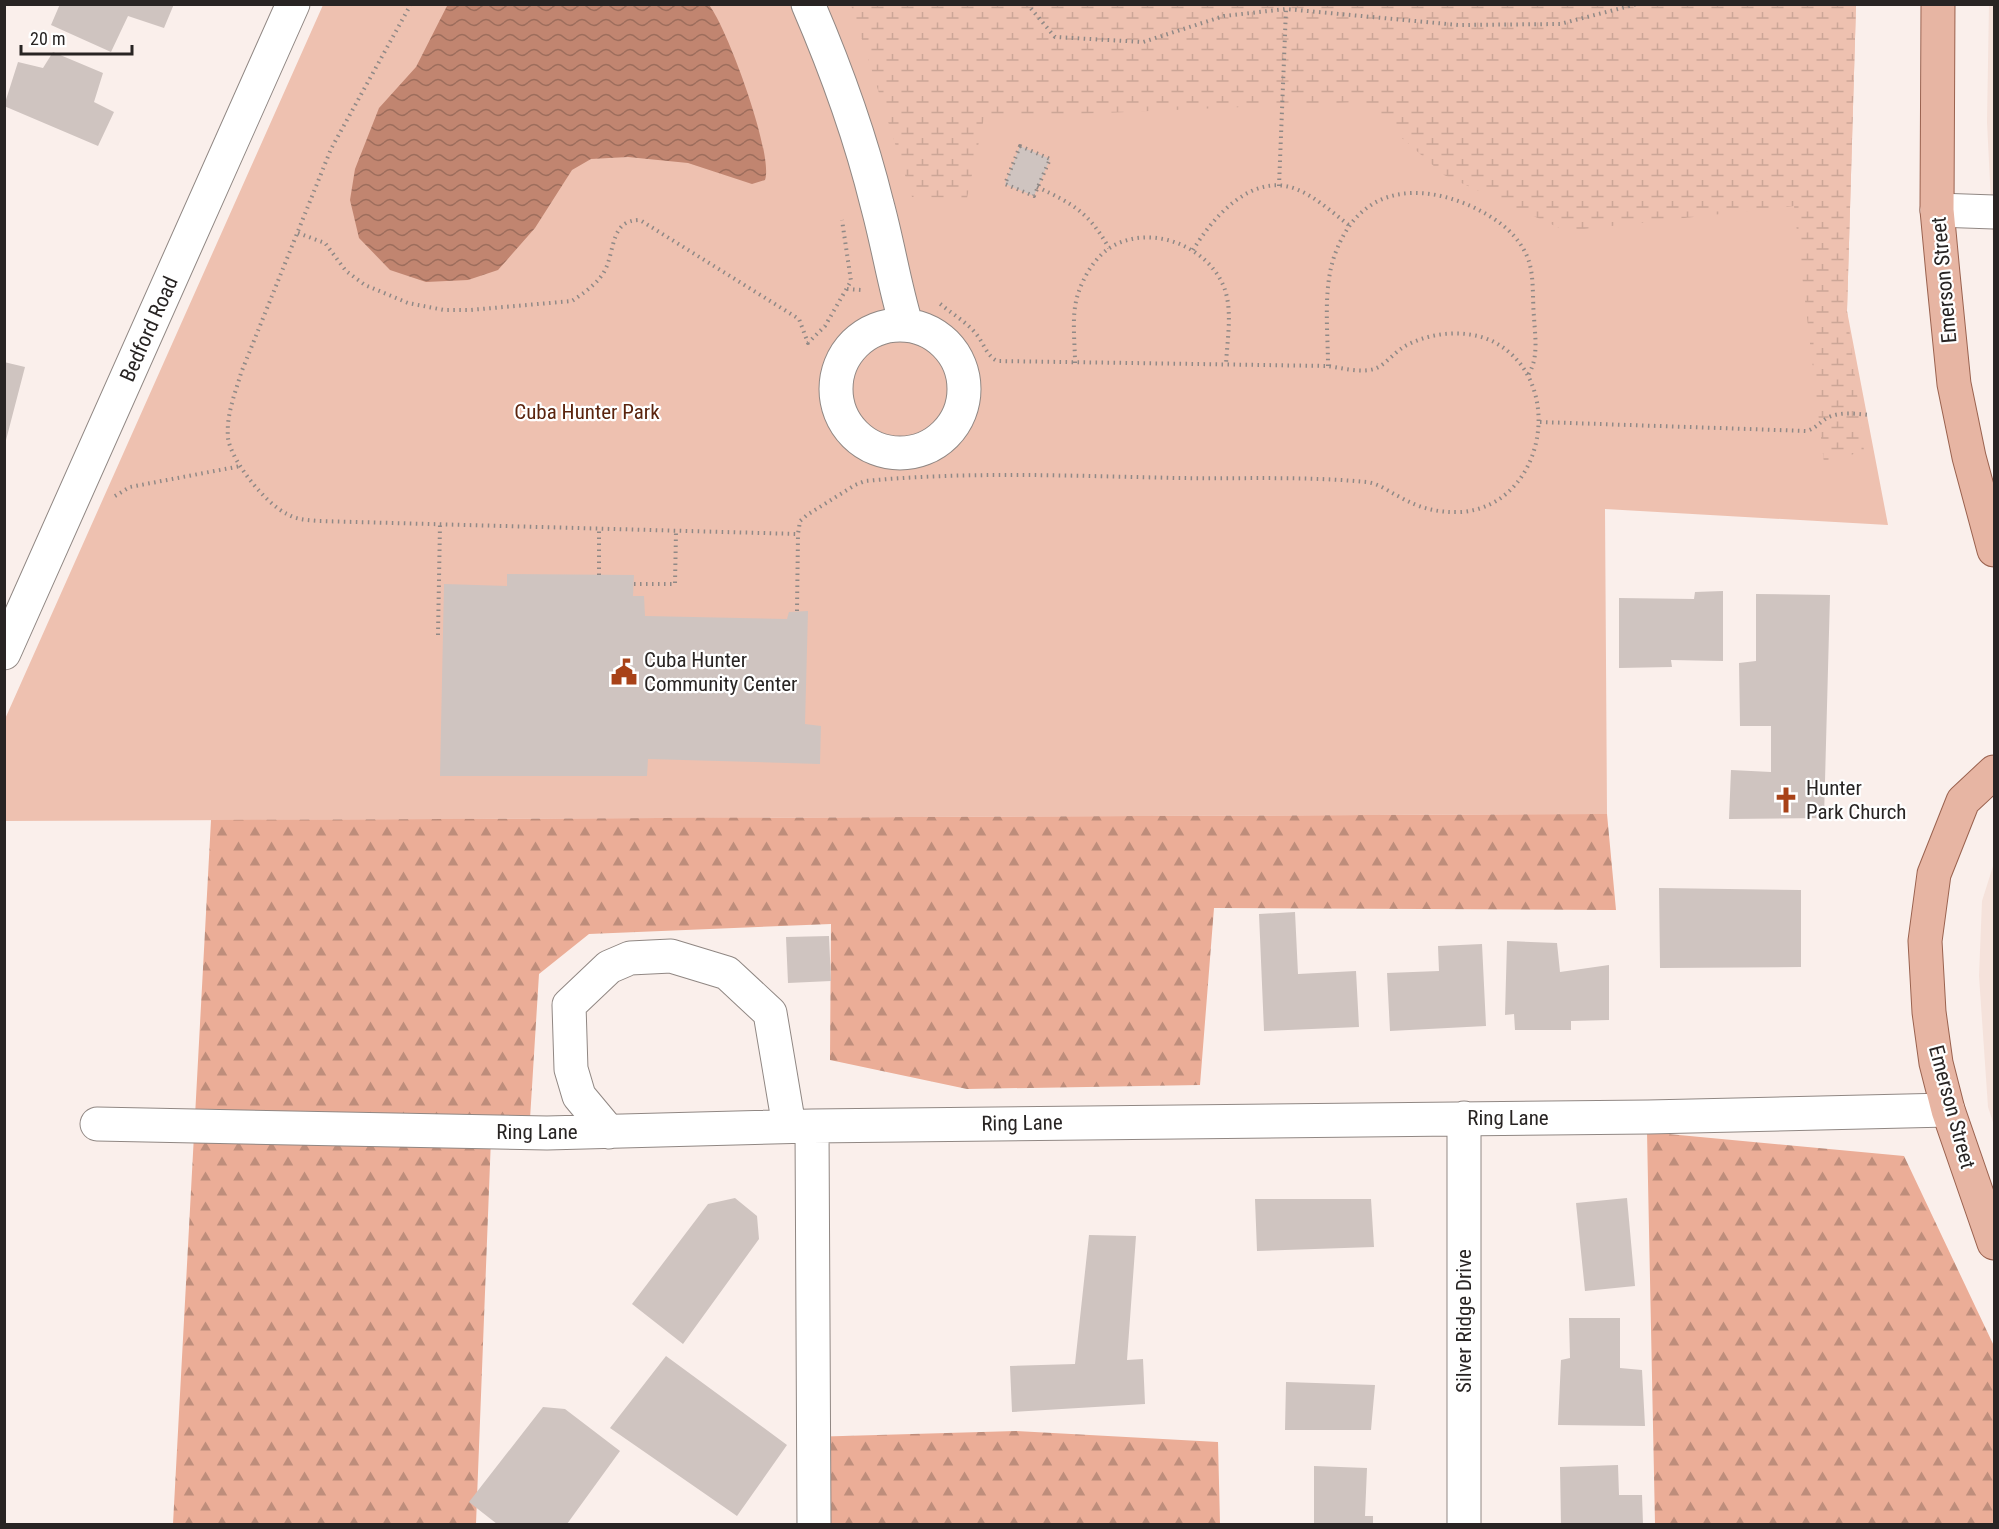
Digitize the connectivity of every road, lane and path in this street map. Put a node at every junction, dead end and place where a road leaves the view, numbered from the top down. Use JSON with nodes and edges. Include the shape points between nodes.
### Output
{"nodes":[{"id":1,"x":293,"y":4,"type":"edge"},
{"id":2,"x":411,"y":4,"type":"edge"},
{"id":3,"x":808,"y":4,"type":"edge"},
{"id":4,"x":1027,"y":4,"type":"edge"},
{"id":5,"x":1637,"y":4,"type":"edge"},
{"id":6,"x":1938,"y":4,"type":"edge"},
{"id":7,"x":1286,"y":9,"type":"junction"},
{"id":8,"x":1280,"y":186,"type":"junction"},
{"id":9,"x":1037,"y":187,"type":"junction"},
{"id":10,"x":1937,"y":210,"type":"junction"},
{"id":11,"x":1995,"y":212,"type":"edge"},
{"id":12,"x":841,"y":218,"type":"dead end"},
{"id":13,"x":1350,"y":225,"type":"junction"},
{"id":14,"x":298,"y":234,"type":"junction"},
{"id":15,"x":1109,"y":248,"type":"junction"},
{"id":16,"x":1193,"y":250,"type":"junction"},
{"id":17,"x":894,"y":285,"type":"junction"},
{"id":18,"x":847,"y":289,"type":"junction"},
{"id":19,"x":906,"y":324,"type":"dead end"},
{"id":20,"x":1076,"y":363,"type":"junction"},
{"id":21,"x":1226,"y":365,"type":"junction"},
{"id":22,"x":1328,"y":366,"type":"junction"},
{"id":23,"x":1528,"y":375,"type":"junction"},
{"id":24,"x":1871,"y":415,"type":"dead end"},
{"id":25,"x":1540,"y":422,"type":"junction"},
{"id":26,"x":241,"y":466,"type":"junction"},
{"id":27,"x":108,"y":502,"type":"dead end"},
{"id":28,"x":440,"y":524,"type":"junction"},
{"id":29,"x":599,"y":528,"type":"junction"},
{"id":30,"x":676,"y":531,"type":"junction"},
{"id":31,"x":798,"y":534,"type":"junction"},
{"id":32,"x":1995,"y":550,"type":"edge"},
{"id":33,"x":599,"y":575,"type":"dead end"},
{"id":34,"x":634,"y":584,"type":"dead end"},
{"id":35,"x":797,"y":611,"type":"dead end"},
{"id":36,"x":438,"y":635,"type":"dead end"},
{"id":37,"x":4,"y":653,"type":"edge"},
{"id":38,"x":1995,"y":772,"type":"edge"},
{"id":39,"x":1948,"y":1110,"type":"junction"},
{"id":40,"x":1464,"y":1118,"type":"junction"},
{"id":41,"x":97,"y":1124,"type":"dead end"},
{"id":42,"x":800,"y":1126,"type":"junction"},
{"id":43,"x":609,"y":1132,"type":"junction"},
{"id":44,"x":1995,"y":1243,"type":"edge"},
{"id":45,"x":814,"y":1524,"type":"edge"},
{"id":46,"x":1464,"y":1524,"type":"edge"}],
"edges":[{"from":1,"to":37,"type":"street","name":"Bedford Road"},
{"from":2,"to":14,"type":"path","via":[[331,149]]},
{"from":3,"to":17,"type":"street","via":[[837,71],[878,204]]},
{"from":4,"to":7,"type":"path","via":[[1054,37],[1143,42],[1224,16]]},
{"from":5,"to":7,"type":"path","via":[[1560,24],[1492,25]]},
{"from":6,"to":10,"type":"main road","name":"Emerson Street"},
{"from":7,"to":8,"type":"path"},
{"from":8,"to":13,"type":"path","via":[[1308,195]]},
{"from":8,"to":16,"type":"path","via":[[1265,187],[1240,197]]},
{"from":9,"to":9,"type":"path","via":[[1050,159],[1020,146],[1005,183],[1034,196]]},
{"from":9,"to":15,"type":"path","via":[[1087,214]]},
{"from":10,"to":11,"type":"street"},
{"from":10,"to":32,"type":"main road","name":"Emerson Street","via":[[1954,384]]},
{"from":12,"to":18,"type":"path","via":[[851,281]]},
{"from":13,"to":22,"type":"path","via":[[1336,250],[1330,272]]},
{"from":13,"to":23,"type":"path","via":[[1374,202],[1424,192],[1457,199],[1502,224],[1520,244],[1529,264],[1535,359]]},
{"from":14,"to":18,"type":"path","via":[[325,243],[346,271],[365,285],[408,303],[444,310],[572,301],[602,275],[618,229],[633,220],[652,226],[799,320],[808,343],[825,326]]},
{"from":14,"to":26,"type":"path","via":[[231,407],[228,437]]},
{"from":15,"to":16,"type":"path","via":[[1156,238]]},
{"from":15,"to":20,"type":"path","via":[[1088,273],[1077,297]]},
{"from":16,"to":21,"type":"path","via":[[1212,267],[1224,288],[1228,318]]},
{"from":17,"to":18,"type":"path"},
{"from":17,"to":19,"type":"street"},
{"from":17,"to":20,"type":"path","via":[[921,283],[939,304],[972,330],[997,361]]},
{"from":20,"to":21,"type":"path"},
{"from":21,"to":22,"type":"path"},
{"from":22,"to":23,"type":"path","via":[[1373,369],[1413,342],[1462,334],[1493,341],[1509,351]]},
{"from":23,"to":25,"type":"path","via":[[1537,394]]},
{"from":24,"to":25,"type":"path","via":[[1839,414],[1807,431]]},
{"from":25,"to":31,"type":"path","via":[[1535,452],[1523,472],[1503,496],[1478,509],[1428,510],[1368,482],[955,476],[886,479],[855,485],[800,521]]},
{"from":26,"to":27,"type":"path","via":[[130,487]]},
{"from":26,"to":28,"type":"path","via":[[266,498],[285,514],[300,519]]},
{"from":28,"to":29,"type":"path"},
{"from":28,"to":36,"type":"path"},
{"from":29,"to":30,"type":"path"},
{"from":29,"to":33,"type":"path"},
{"from":30,"to":31,"type":"path"},
{"from":30,"to":34,"type":"path","via":[[675,584]]},
{"from":31,"to":35,"type":"path"},
{"from":38,"to":39,"type":"main road","name":"Emerson Street","via":[[1963,801],[1934,874],[1925,941],[1929,1012]]},
{"from":39,"to":40,"type":"street","name":"Ring Lane"},
{"from":39,"to":44,"type":"main road","name":"Emerson Street"},
{"from":40,"to":42,"type":"street","name":"Ring Lane"},
{"from":40,"to":46,"type":"street","name":"Silver Ridge Drive"},
{"from":41,"to":43,"type":"street","name":"Ring Lane"},
{"from":42,"to":43,"type":"street","name":"Ring Lane"},
{"from":42,"to":43,"type":"street","via":[[770,1013],[727,973],[671,956],[630,958],[609,967],[569,1005],[571,1069],[579,1096]]},
{"from":42,"to":45,"type":"street"}]}
